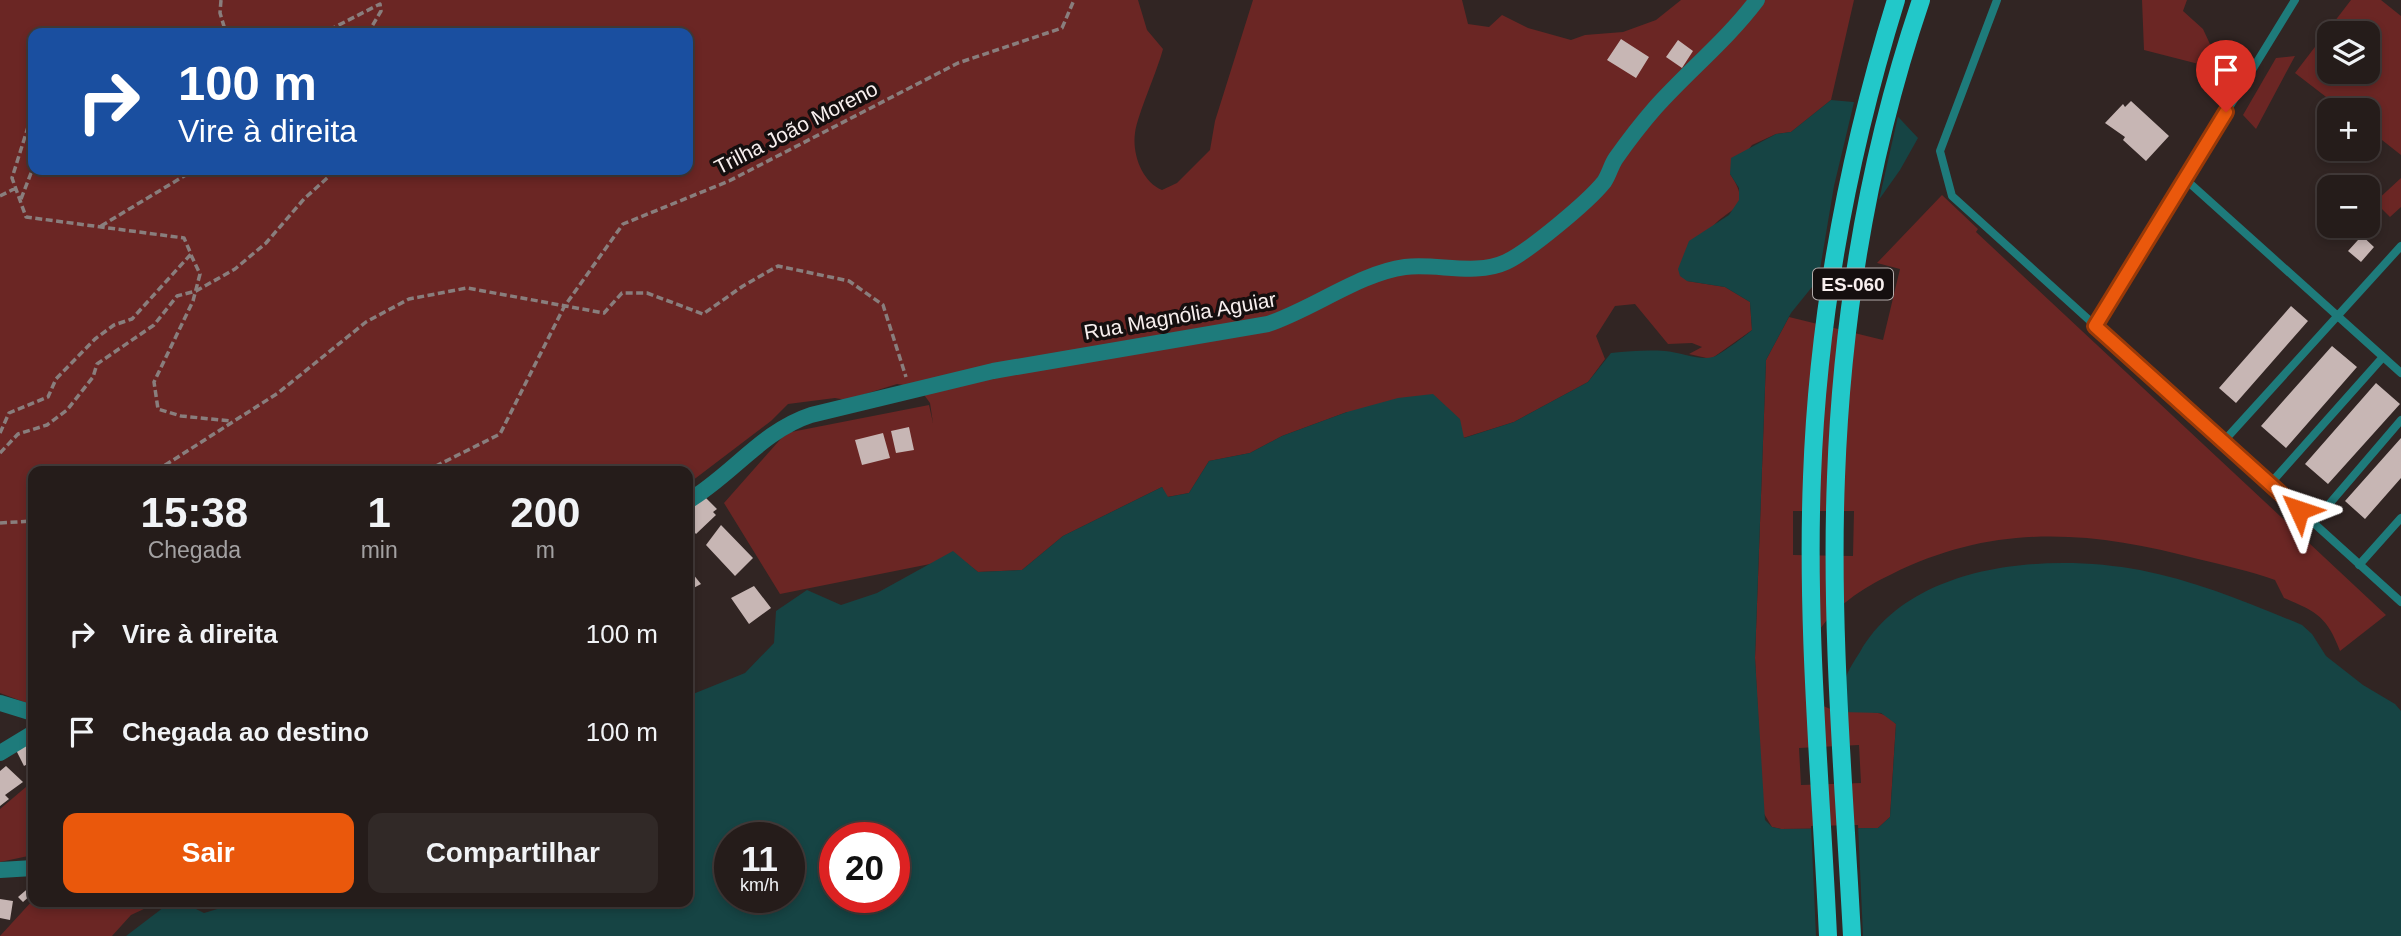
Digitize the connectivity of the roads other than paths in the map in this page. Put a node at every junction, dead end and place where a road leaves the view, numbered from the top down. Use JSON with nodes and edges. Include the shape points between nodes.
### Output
{"nodes":[{"id":1,"x":1757,"y":0,"type":"edge"},
{"id":2,"x":1896,"y":0,"type":"edge"},
{"id":3,"x":1921,"y":0,"type":"edge"},
{"id":4,"x":1997,"y":0,"type":"edge"},
{"id":5,"x":2295,"y":0,"type":"edge"},
{"id":6,"x":2185,"y":179,"type":"junction"},
{"id":7,"x":2401,"y":246,"type":"edge"},
{"id":8,"x":2337,"y":317,"type":"junction"},
{"id":9,"x":2095,"y":326,"type":"junction"},
{"id":10,"x":2383,"y":358,"type":"junction"},
{"id":11,"x":2401,"y":373,"type":"edge"},
{"id":12,"x":2401,"y":420,"type":"edge"},
{"id":13,"x":2224,"y":442,"type":"junction"},
{"id":14,"x":2270,"y":484,"type":"junction"},
{"id":15,"x":693,"y":498,"type":"edge"},
{"id":16,"x":2401,"y":518,"type":"edge"},
{"id":17,"x":2313,"y":523,"type":"junction"},
{"id":18,"x":2359,"y":565,"type":"junction"},
{"id":19,"x":2401,"y":603,"type":"edge"},
{"id":20,"x":0,"y":704,"type":"edge"},
{"id":21,"x":28,"y":712,"type":"edge"},
{"id":22,"x":28,"y":736,"type":"edge"},
{"id":23,"x":0,"y":753,"type":"edge"},
{"id":24,"x":28,"y":868,"type":"edge"},
{"id":25,"x":0,"y":870,"type":"edge"},
{"id":26,"x":1828,"y":936,"type":"edge"},
{"id":27,"x":1852,"y":936,"type":"edge"}],
"edges":[{"from":1,"to":15,"type":"street","name":"Rua Magnólia Aguiar","via":[[1734,30],[1652,111],[1604,182],[1504,264],[1403,267],[1268,324],[993,371],[792,421]]},
{"from":2,"to":26,"type":"main road","number":"ES-060","via":[[1857,140],[1837,236],[1814,430],[1812,576]]},
{"from":3,"to":27,"type":"main road","number":"ES-060","via":[[1869,193],[1849,312],[1838,431],[1835,576]]},
{"from":4,"to":9,"type":"lane","via":[[1940,151],[1952,196]]},
{"from":5,"to":6,"type":"lane"},
{"from":6,"to":8,"type":"lane"},
{"from":6,"to":9,"type":"lane"},
{"from":7,"to":8,"type":"lane"},
{"from":8,"to":10,"type":"lane"},
{"from":8,"to":13,"type":"lane"},
{"from":9,"to":13,"type":"lane"},
{"from":10,"to":11,"type":"lane"},
{"from":10,"to":14,"type":"lane"},
{"from":12,"to":17,"type":"lane"},
{"from":13,"to":14,"type":"lane"},
{"from":14,"to":17,"type":"lane"},
{"from":16,"to":18,"type":"lane"},
{"from":17,"to":18,"type":"lane"},
{"from":18,"to":19,"type":"lane"},
{"from":20,"to":21,"type":"street"},
{"from":22,"to":23,"type":"street"},
{"from":24,"to":25,"type":"street"}]}
